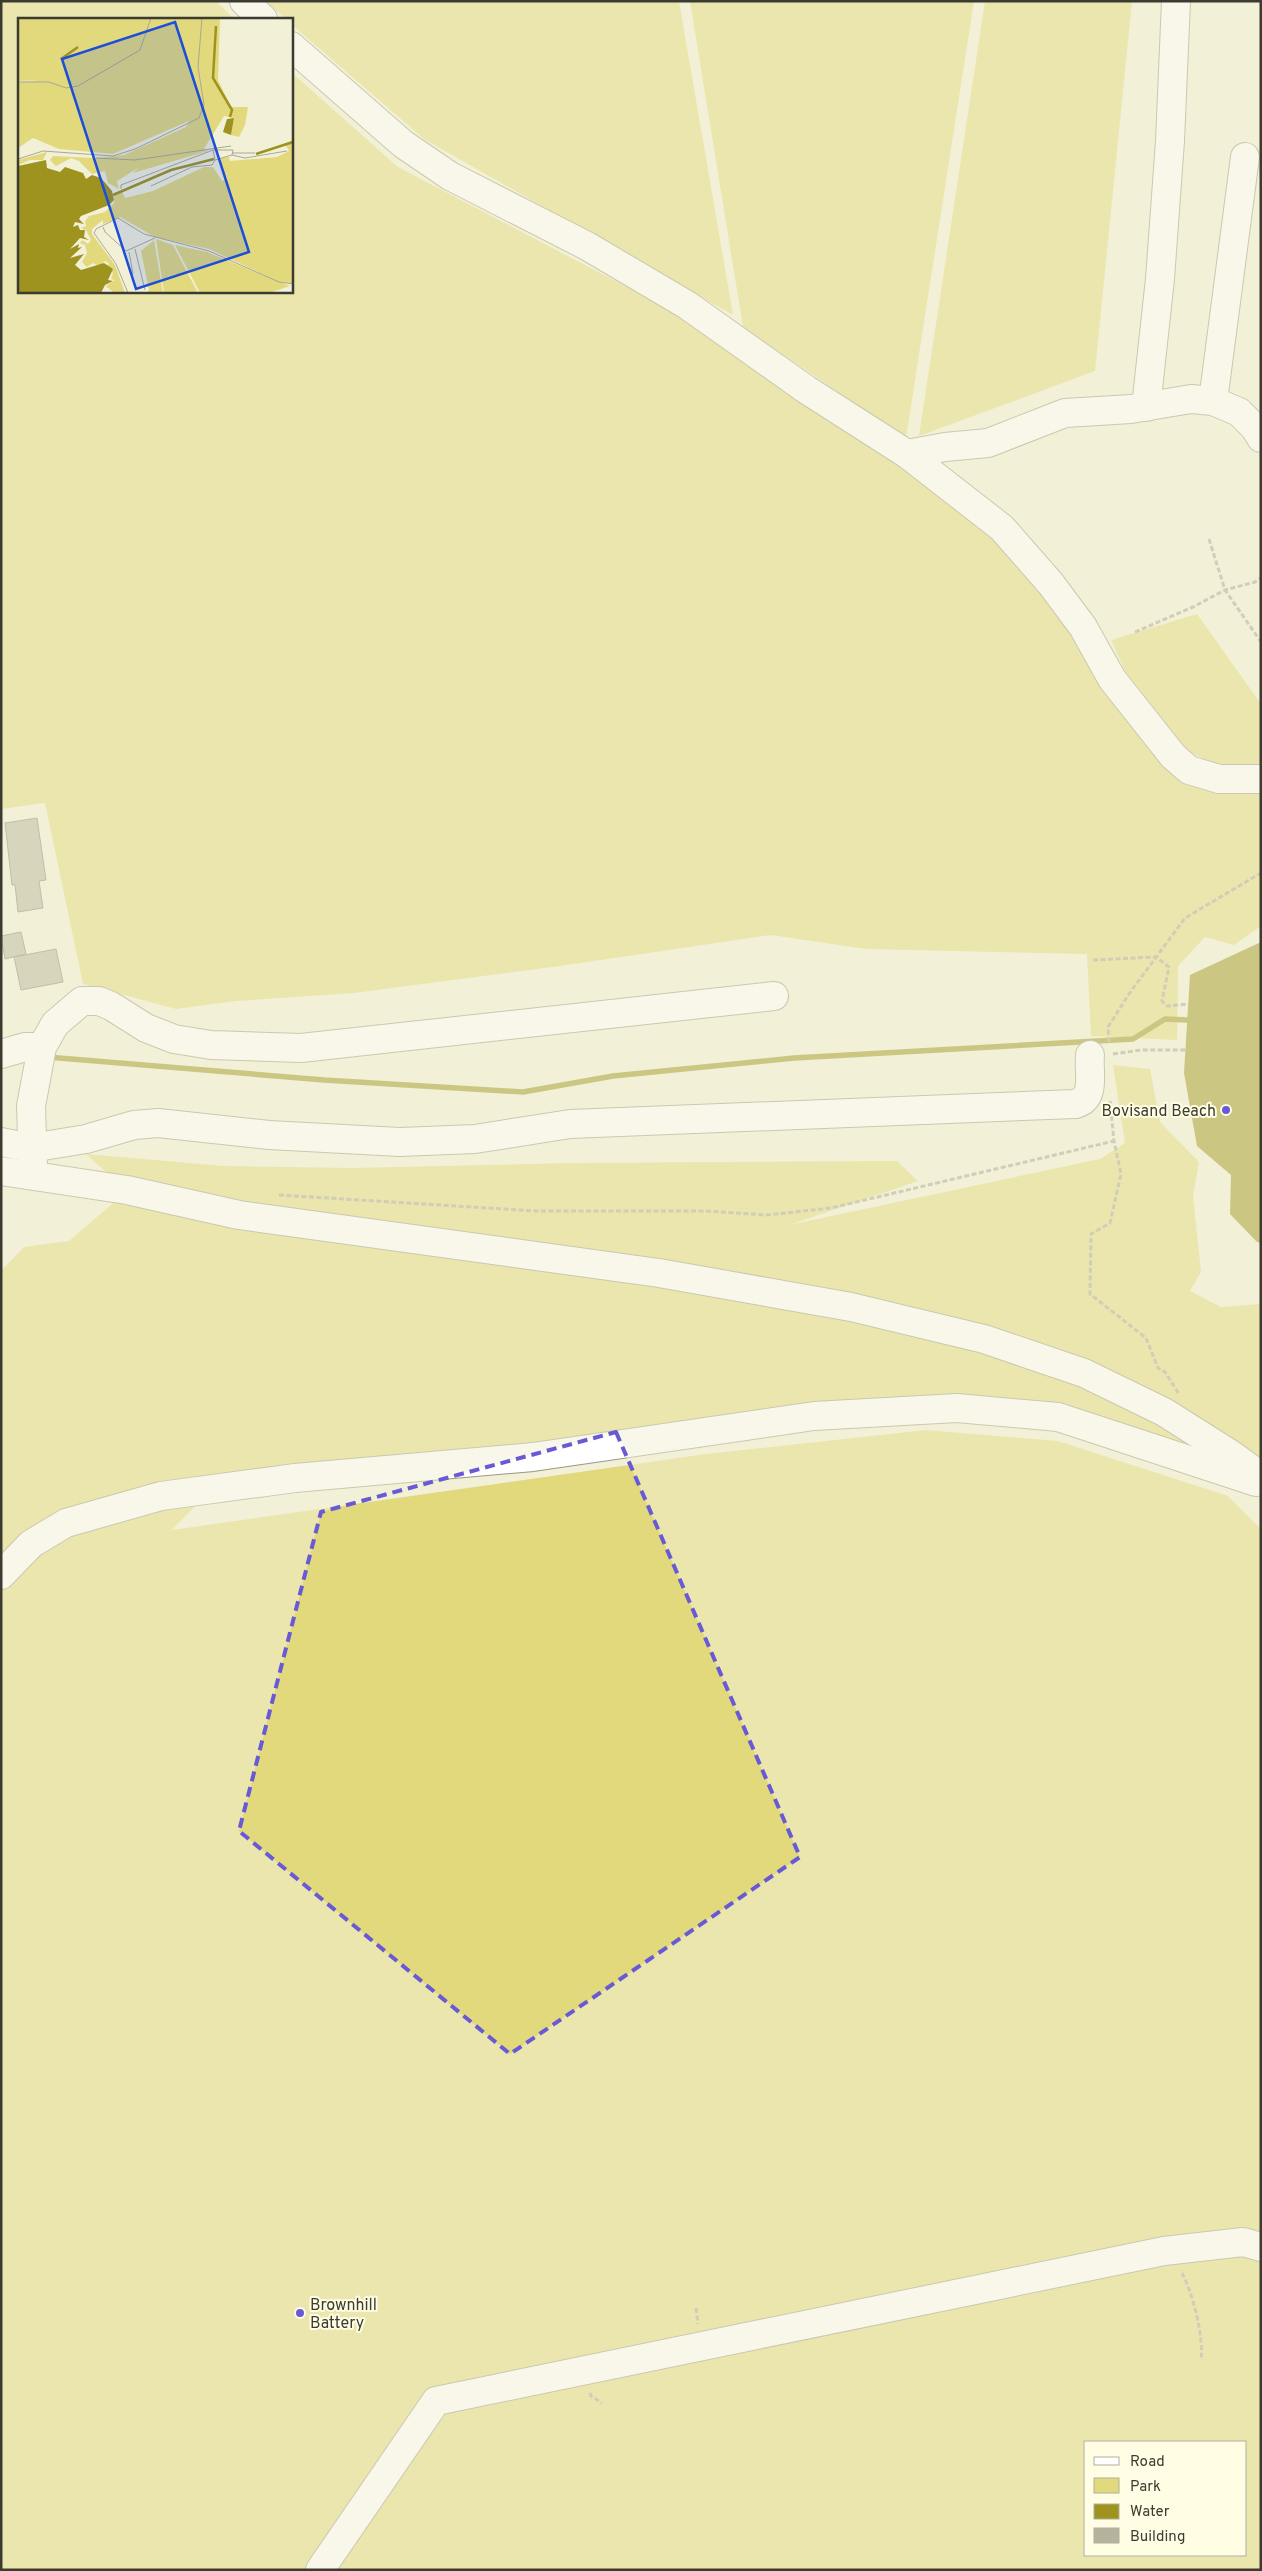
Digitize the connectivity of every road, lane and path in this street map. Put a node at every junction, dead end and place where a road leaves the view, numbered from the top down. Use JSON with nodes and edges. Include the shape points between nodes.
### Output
{"nodes":[{"id":1,"x":244,"y":1,"type":"edge"},
{"id":2,"x":1176,"y":1,"type":"edge"},
{"id":3,"x":262,"y":18,"type":"edge"},
{"id":4,"x":292,"y":47,"type":"edge"},
{"id":5,"x":1245,"y":157,"type":"dead end"},
{"id":6,"x":1213,"y":401,"type":"junction"},
{"id":7,"x":1146,"y":406,"type":"junction"},
{"id":8,"x":1261,"y":438,"type":"edge"},
{"id":9,"x":906,"y":454,"type":"junction"},
{"id":10,"x":1209,"y":539,"type":"dead end"},
{"id":11,"x":1261,"y":578,"type":"edge"},
{"id":12,"x":1226,"y":590,"type":"junction"},
{"id":13,"x":1135,"y":632,"type":"dead end"},
{"id":14,"x":1261,"y":642,"type":"edge"},
{"id":15,"x":1261,"y":780,"type":"edge"},
{"id":16,"x":1261,"y":873,"type":"edge"},
{"id":17,"x":1156,"y":956,"type":"junction"},
{"id":18,"x":1092,"y":960,"type":"dead end"},
{"id":19,"x":774,"y":996,"type":"dead end"},
{"id":20,"x":1188,"y":1004,"type":"dead end"},
{"id":21,"x":1108,"y":1032,"type":"dead end"},
{"id":22,"x":42,"y":1047,"type":"junction"},
{"id":23,"x":1186,"y":1050,"type":"dead end"},
{"id":24,"x":1,"y":1054,"type":"edge"},
{"id":25,"x":1100,"y":1055,"type":"joint"},
{"id":26,"x":1110,"y":1103,"type":"dead end"},
{"id":27,"x":1114,"y":1141,"type":"junction"},
{"id":28,"x":1,"y":1142,"type":"edge"},
{"id":29,"x":31,"y":1148,"type":"junction"},
{"id":30,"x":1,"y":1172,"type":"edge"},
{"id":31,"x":38,"y":1176,"type":"junction"},
{"id":32,"x":269,"y":1195,"type":"dead end"},
{"id":33,"x":1180,"y":1397,"type":"dead end"},
{"id":34,"x":1261,"y":1476,"type":"edge"},
{"id":35,"x":1261,"y":1484,"type":"edge"},
{"id":36,"x":1,"y":1575,"type":"edge"},
{"id":37,"x":1261,"y":2247,"type":"edge"},
{"id":38,"x":1169,"y":2250,"type":"junction"},
{"id":39,"x":1201,"y":2360,"type":"dead end"},
{"id":40,"x":320,"y":2570,"type":"edge"}],
"edges":[{"from":1,"to":3,"type":"street"},
{"from":2,"to":7,"type":"street","via":[[1160,279]]},
{"from":4,"to":9,"type":"street","via":[[403,144],[450,176],[587,246],[687,305],[807,390]]},
{"from":5,"to":6,"type":"street"},
{"from":6,"to":7,"type":"street","via":[[1191,399]]},
{"from":6,"to":8,"type":"street","via":[[1239,412]]},
{"from":7,"to":9,"type":"street","via":[[1065,413],[988,443]]},
{"from":9,"to":15,"type":"street","via":[[1002,528],[1033,563],[1083,627],[1112,679],[1173,756],[1189,770],[1219,779]]},
{"from":10,"to":12,"type":"path"},
{"from":11,"to":12,"type":"path"},
{"from":12,"to":13,"type":"path","via":[[1193,608]]},
{"from":12,"to":14,"type":"path"},
{"from":16,"to":17,"type":"path","via":[[1185,918]]},
{"from":17,"to":18,"type":"path"},
{"from":17,"to":20,"type":"path","via":[[1169,967],[1162,1001],[1166,1006]]},
{"from":17,"to":21,"type":"path","via":[[1130,991]]},
{"from":19,"to":22,"type":"street","via":[[302,1048],[211,1045],[174,1039],[146,1028],[111,1006],[88,1000],[73,1006],[55,1024]]},
{"from":22,"to":24,"type":"street"},
{"from":22,"to":29,"type":"street","via":[[31,1106]]},
{"from":23,"to":25,"type":"path","via":[[1141,1050]]},
{"from":25,"to":29,"type":"street","via":[[1087,1096],[1083,1102],[1075,1104],[570,1124],[474,1139],[400,1142],[269,1136],[158,1123],[134,1125],[86,1139]]},
{"from":26,"to":27,"type":"path"},
{"from":27,"to":32,"type":"path","via":[[840,1206],[767,1215],[536,1211]]},
{"from":27,"to":33,"type":"path","via":[[1121,1174],[1110,1223],[1091,1234],[1090,1294],[1146,1338],[1158,1368],[1178,1389]]},
{"from":28,"to":29,"type":"street"},
{"from":29,"to":31,"type":"street","via":[[32,1164]]},
{"from":30,"to":31,"type":"street"},
{"from":31,"to":34,"type":"street","via":[[128,1190],[239,1215],[659,1273],[851,1307],[984,1339],[1084,1373],[1164,1412]]},
{"from":35,"to":36,"type":"street","via":[[1058,1416],[957,1408],[814,1416],[533,1458],[295,1478],[161,1496],[66,1523],[31,1544]]},
{"from":37,"to":38,"type":"street","via":[[1244,2242]]},
{"from":38,"to":39,"type":"path","via":[[1188,2284],[1203,2346]]},
{"from":38,"to":40,"type":"street","via":[[436,2401]]}]}
